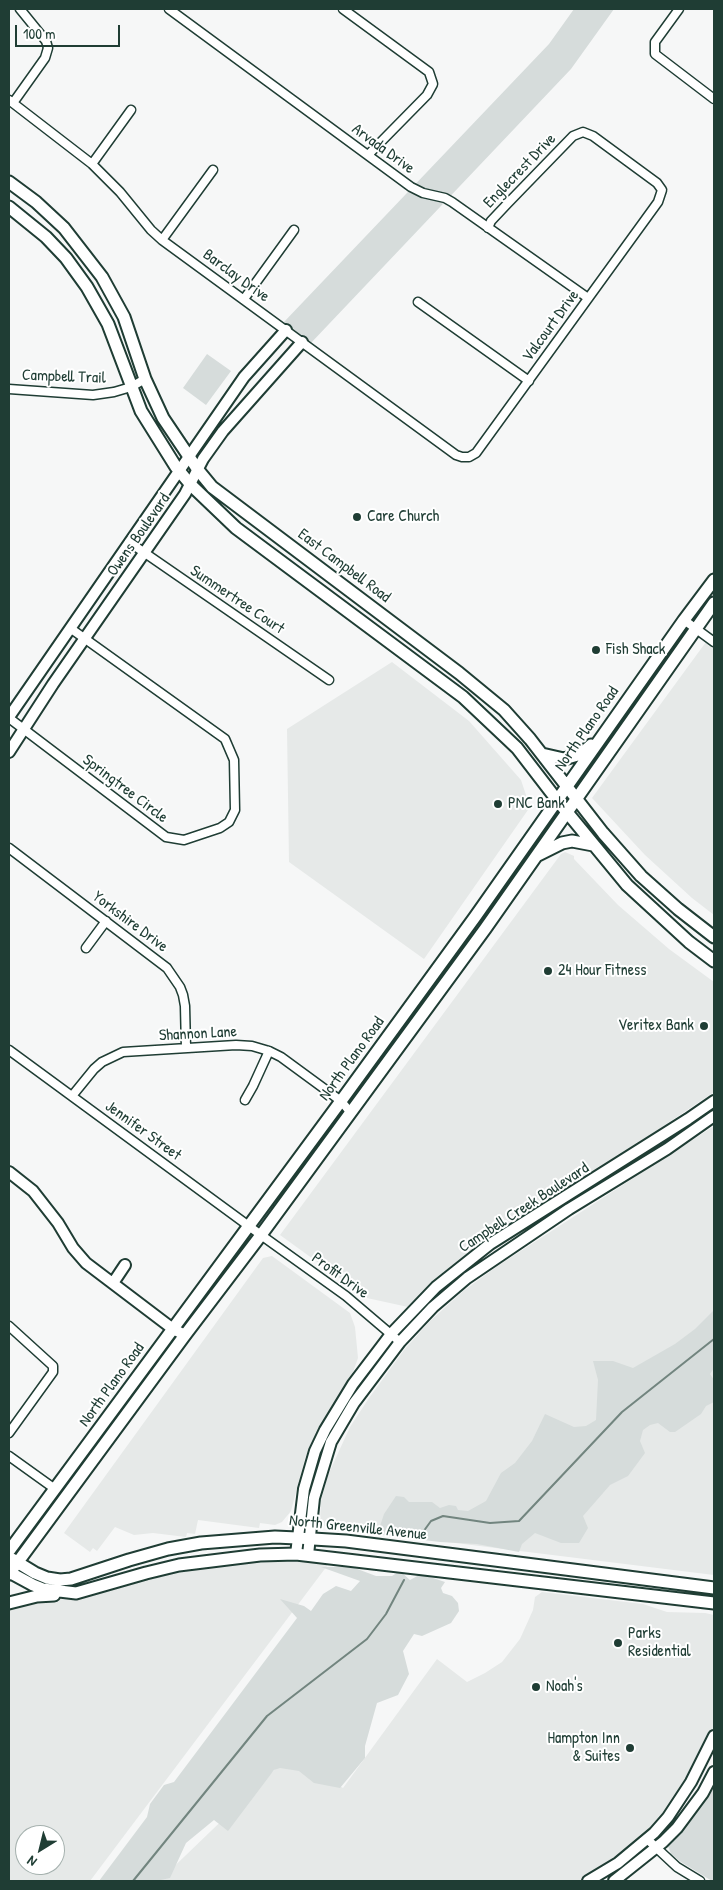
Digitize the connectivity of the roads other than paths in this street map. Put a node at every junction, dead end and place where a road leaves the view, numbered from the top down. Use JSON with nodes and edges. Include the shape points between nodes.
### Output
{"nodes":[{"id":1,"x":20,"y":9,"type":"edge"},
{"id":2,"x":169,"y":9,"type":"edge"},
{"id":3,"x":343,"y":9,"type":"edge"},
{"id":4,"x":679,"y":9,"type":"edge"},
{"id":5,"x":714,"y":99,"type":"edge"},
{"id":6,"x":11,"y":102,"type":"edge"},
{"id":7,"x":131,"y":110,"type":"dead end"},
{"id":8,"x":368,"y":155,"type":"junction"},
{"id":9,"x":92,"y":164,"type":"junction"},
{"id":10,"x":213,"y":170,"type":"dead end"},
{"id":11,"x":9,"y":182,"type":"edge"},
{"id":12,"x":36,"y":202,"type":"junction"},
{"id":13,"x":658,"y":202,"type":"joint"},
{"id":14,"x":9,"y":206,"type":"edge"},
{"id":15,"x":23,"y":216,"type":"junction"},
{"id":16,"x":488,"y":228,"type":"junction"},
{"id":17,"x":294,"y":230,"type":"dead end"},
{"id":18,"x":162,"y":240,"type":"junction"},
{"id":19,"x":588,"y":298,"type":"junction"},
{"id":20,"x":244,"y":299,"type":"junction"},
{"id":21,"x":418,"y":302,"type":"dead end"},
{"id":22,"x":286,"y":330,"type":"junction"},
{"id":23,"x":302,"y":342,"type":"junction"},
{"id":24,"x":144,"y":379,"type":"junction"},
{"id":25,"x":528,"y":381,"type":"junction"},
{"id":26,"x":131,"y":387,"type":"junction"},
{"id":27,"x":9,"y":389,"type":"edge"},
{"id":28,"x":462,"y":457,"type":"joint"},
{"id":29,"x":189,"y":458,"type":"junction"},
{"id":30,"x":198,"y":470,"type":"junction"},
{"id":31,"x":180,"y":472,"type":"junction"},
{"id":32,"x":191,"y":484,"type":"junction"},
{"id":33,"x":129,"y":542,"type":"junction"},
{"id":34,"x":145,"y":553,"type":"junction"},
{"id":35,"x":714,"y":580,"type":"edge"},
{"id":36,"x":357,"y":596,"type":"junction"},
{"id":37,"x":714,"y":603,"type":"edge"},
{"id":38,"x":347,"y":610,"type":"junction"},
{"id":39,"x":684,"y":620,"type":"junction"},
{"id":40,"x":70,"y":628,"type":"junction"},
{"id":41,"x":696,"y":629,"type":"junction"},
{"id":42,"x":85,"y":638,"type":"junction"},
{"id":43,"x":714,"y":642,"type":"edge"},
{"id":44,"x":443,"y":660,"type":"junction"},
{"id":45,"x":432,"y":674,"type":"junction"},
{"id":46,"x":329,"y":680,"type":"dead end"},
{"id":47,"x":9,"y":718,"type":"edge"},
{"id":48,"x":24,"y":729,"type":"junction"},
{"id":49,"x":602,"y":736,"type":"junction"},
{"id":50,"x":9,"y":752,"type":"edge"},
{"id":51,"x":542,"y":754,"type":"junction"},
{"id":52,"x":567,"y":786,"type":"junction"},
{"id":53,"x":577,"y":798,"type":"junction"},
{"id":54,"x":557,"y":800,"type":"junction"},
{"id":55,"x":567,"y":812,"type":"junction"},
{"id":56,"x":593,"y":845,"type":"junction"},
{"id":57,"x":9,"y":848,"type":"edge"},
{"id":58,"x":536,"y":855,"type":"junction"},
{"id":59,"x":475,"y":916,"type":"junction"},
{"id":60,"x":106,"y":921,"type":"junction"},
{"id":61,"x":485,"y":929,"type":"junction"},
{"id":62,"x":714,"y":937,"type":"edge"},
{"id":63,"x":86,"y":948,"type":"dead end"},
{"id":64,"x":714,"y":961,"type":"edge"},
{"id":65,"x":186,"y":1048,"type":"junction"},
{"id":66,"x":9,"y":1050,"type":"edge"},
{"id":67,"x":269,"y":1051,"type":"junction"},
{"id":68,"x":72,"y":1096,"type":"junction"},
{"id":69,"x":245,"y":1100,"type":"dead end"},
{"id":70,"x":341,"y":1101,"type":"junction"},
{"id":71,"x":710,"y":1104,"type":"edge"},
{"id":72,"x":351,"y":1113,"type":"junction"},
{"id":73,"x":713,"y":1117,"type":"edge"},
{"id":74,"x":9,"y":1172,"type":"edge"},
{"id":75,"x":596,"y":1178,"type":"junction"},
{"id":76,"x":602,"y":1188,"type":"junction"},
{"id":77,"x":249,"y":1225,"type":"junction"},
{"id":78,"x":261,"y":1236,"type":"junction"},
{"id":79,"x":125,"y":1265,"type":"dead end"},
{"id":80,"x":460,"y":1268,"type":"junction"},
{"id":81,"x":467,"y":1278,"type":"junction"},
{"id":82,"x":113,"y":1283,"type":"junction"},
{"id":83,"x":9,"y":1326,"type":"edge"},
{"id":84,"x":173,"y":1329,"type":"junction"},
{"id":85,"x":391,"y":1334,"type":"junction"},
{"id":86,"x":185,"y":1335,"type":"junction"},
{"id":87,"x":400,"y":1342,"type":"junction"},
{"id":88,"x":326,"y":1428,"type":"junction"},
{"id":89,"x":9,"y":1433,"type":"edge"},
{"id":90,"x":336,"y":1433,"type":"junction"},
{"id":91,"x":9,"y":1456,"type":"edge"},
{"id":92,"x":55,"y":1489,"type":"junction"},
{"id":93,"x":73,"y":1489,"type":"junction"},
{"id":94,"x":303,"y":1538,"type":"junction"},
{"id":95,"x":9,"y":1552,"type":"edge"},
{"id":96,"x":302,"y":1555,"type":"junction"},
{"id":97,"x":13,"y":1560,"type":"edge"},
{"id":98,"x":9,"y":1573,"type":"edge"},
{"id":99,"x":714,"y":1588,"type":"edge"},
{"id":100,"x":76,"y":1593,"type":"junction"},
{"id":101,"x":9,"y":1603,"type":"edge"},
{"id":102,"x":714,"y":1603,"type":"edge"},
{"id":103,"x":714,"y":1736,"type":"edge"},
{"id":104,"x":714,"y":1772,"type":"edge"},
{"id":105,"x":647,"y":1839,"type":"junction"},
{"id":106,"x":655,"y":1848,"type":"junction"},
{"id":107,"x":588,"y":1881,"type":"edge"},
{"id":108,"x":614,"y":1881,"type":"edge"},
{"id":109,"x":700,"y":1881,"type":"edge"}],
"edges":[{"from":1,"to":6,"type":"street","via":[[48,48],[45,58]]},
{"from":2,"to":8,"type":"street","name":"Arvada Drive"},
{"from":3,"to":8,"type":"street","via":[[429,72],[433,84],[427,95]]},
{"from":4,"to":5,"type":"street","via":[[655,42],[655,54]]},
{"from":6,"to":9,"type":"street","name":"Barclay Drive"},
{"from":7,"to":9,"type":"street"},
{"from":8,"to":16,"type":"street","name":"Arvada Drive","via":[[416,190],[445,198]]},
{"from":9,"to":18,"type":"street","name":"Barclay Drive"},
{"from":10,"to":18,"type":"street"},
{"from":11,"to":12,"type":"main road","name":"East Campbell Road"},
{"from":12,"to":15,"type":"main road"},
{"from":12,"to":24,"type":"main road","name":"East Campbell Road","via":[[64,228],[102,277],[124,317]]},
{"from":13,"to":16,"type":"street","name":"Englecrest Drive","via":[[662,190],[656,183],[583,132],[573,136],[491,221]]},
{"from":13,"to":19,"type":"street","name":"Valcourt Drive"},
{"from":14,"to":15,"type":"main road","name":"East Campbell Road"},
{"from":15,"to":26,"type":"main road","name":"East Campbell Road","via":[[52,244],[87,287],[108,324]]},
{"from":16,"to":19,"type":"street","name":"Arvada Drive"},
{"from":17,"to":20,"type":"street"},
{"from":18,"to":20,"type":"street","name":"Barclay Drive"},
{"from":19,"to":25,"type":"street","name":"Valcourt Drive"},
{"from":20,"to":22,"type":"street","name":"Barclay Drive"},
{"from":21,"to":25,"type":"street"},
{"from":22,"to":23,"type":"street","name":"Barclay Drive"},
{"from":22,"to":29,"type":"street","name":"Owens Boulevard","via":[[252,367]]},
{"from":23,"to":28,"type":"street","name":"Barclay Drive"},
{"from":23,"to":30,"type":"street","name":"Owens Boulevard","via":[[233,419]]},
{"from":24,"to":26,"type":"street","name":"Campbell Trail"},
{"from":24,"to":29,"type":"main road","name":"East Campbell Road","via":[[163,418]]},
{"from":25,"to":28,"type":"street","name":"Valcourt Drive","via":[[476,454]]},
{"from":26,"to":27,"type":"street","name":"Campbell Trail","via":[[93,395]]},
{"from":26,"to":31,"type":"main road","name":"East Campbell Road","via":[[141,411]]},
{"from":29,"to":30,"type":"main road","name":"East Campbell Road"},
{"from":29,"to":31,"type":"street","name":"Owens Boulevard"},
{"from":30,"to":32,"type":"street","name":"Owens Boulevard"},
{"from":30,"to":36,"type":"main road","name":"East Campbell Road","via":[[218,492]]},
{"from":31,"to":32,"type":"main road","name":"East Campbell Road"},
{"from":31,"to":33,"type":"street","name":"Owens Boulevard"},
{"from":32,"to":34,"type":"street","name":"Owens Boulevard"},
{"from":32,"to":38,"type":"main road","name":"East Campbell Road","via":[[236,528]]},
{"from":33,"to":34,"type":"street","name":"Summertree Court"},
{"from":33,"to":40,"type":"street","name":"Owens Boulevard"},
{"from":34,"to":42,"type":"street","name":"Owens Boulevard"},
{"from":34,"to":46,"type":"street","name":"Summertree Court"},
{"from":35,"to":39,"type":"main road","name":"North Plano Road"},
{"from":36,"to":38,"type":"main road"},
{"from":36,"to":44,"type":"main road","name":"East Campbell Road"},
{"from":37,"to":41,"type":"main road","name":"North Plano Road"},
{"from":38,"to":45,"type":"main road","name":"East Campbell Road"},
{"from":39,"to":41,"type":"street"},
{"from":39,"to":49,"type":"main road","name":"North Plano Road"},
{"from":40,"to":42,"type":"street","name":"Springtree Circle"},
{"from":40,"to":47,"type":"street","name":"Owens Boulevard"},
{"from":41,"to":43,"type":"street"},
{"from":41,"to":53,"type":"main road","name":"North Plano Road"},
{"from":42,"to":48,"type":"street","name":"Owens Boulevard"},
{"from":42,"to":48,"type":"street","name":"Springtree Circle","via":[[225,739],[234,760],[235,810],[229,822],[184,840],[166,837]]},
{"from":44,"to":45,"type":"main road"},
{"from":44,"to":51,"type":"main road","name":"East Campbell Road","via":[[504,710]]},
{"from":45,"to":54,"type":"main road","name":"East Campbell Road","via":[[463,697],[517,748]]},
{"from":47,"to":48,"type":"street","name":"Springtree Circle"},
{"from":48,"to":50,"type":"street","name":"Owens Boulevard"},
{"from":49,"to":51,"type":"main road","via":[[581,754],[564,759]]},
{"from":49,"to":52,"type":"main road","name":"North Plano Road"},
{"from":51,"to":52,"type":"main road","name":"East Campbell Road"},
{"from":52,"to":53,"type":"main road","name":"East Campbell Road"},
{"from":52,"to":54,"type":"main road","name":"North Plano Road"},
{"from":53,"to":55,"type":"main road","name":"North Plano Road"},
{"from":53,"to":62,"type":"main road","name":"East Campbell Road","via":[[642,876]]},
{"from":54,"to":55,"type":"main road","name":"East Campbell Road"},
{"from":54,"to":59,"type":"main road","name":"North Plano Road"},
{"from":55,"to":56,"type":"main road","name":"East Campbell Road"},
{"from":55,"to":58,"type":"main road","name":"North Plano Road"},
{"from":56,"to":58,"type":"main road","via":[[572,841]]},
{"from":56,"to":64,"type":"main road","name":"East Campbell Road","via":[[644,902]]},
{"from":57,"to":60,"type":"street","name":"Yorkshire Drive"},
{"from":58,"to":61,"type":"main road","name":"North Plano Road"},
{"from":59,"to":61,"type":"main road"},
{"from":59,"to":70,"type":"main road","name":"North Plano Road"},
{"from":60,"to":63,"type":"street"},
{"from":60,"to":65,"type":"street","name":"Yorkshire Drive","via":[[167,968],[180,988],[185,1006]]},
{"from":61,"to":72,"type":"main road","name":"North Plano Road"},
{"from":65,"to":67,"type":"street","name":"Shannon Lane","via":[[236,1045]]},
{"from":65,"to":68,"type":"street","name":"Shannon Lane","via":[[123,1052],[102,1062]]},
{"from":66,"to":68,"type":"street","name":"Jennifer Street"},
{"from":67,"to":69,"type":"street"},
{"from":67,"to":70,"type":"street","name":"Shannon Lane"},
{"from":68,"to":77,"type":"street","name":"Jennifer Street"},
{"from":70,"to":72,"type":"street","name":"Shannon Lane"},
{"from":70,"to":77,"type":"main road","name":"North Plano Road"},
{"from":71,"to":73,"type":"street"},
{"from":71,"to":75,"type":"street","name":"Campbell Creek Boulevard"},
{"from":72,"to":78,"type":"main road","name":"North Plano Road"},
{"from":73,"to":76,"type":"street","name":"Campbell Creek Boulevard"},
{"from":74,"to":82,"type":"street","via":[[33,1191],[80,1257]]},
{"from":75,"to":76,"type":"street"},
{"from":75,"to":80,"type":"street","name":"Campbell Creek Boulevard","via":[[490,1244]]},
{"from":76,"to":81,"type":"street","name":"Campbell Creek Boulevard"},
{"from":77,"to":78,"type":"street","name":"Jennifer Street"},
{"from":77,"to":84,"type":"main road","name":"North Plano Road"},
{"from":78,"to":85,"type":"street","name":"Profit Drive","via":[[346,1296]]},
{"from":78,"to":86,"type":"main road","name":"North Plano Road"},
{"from":79,"to":82,"type":"street"},
{"from":80,"to":81,"type":"street"},
{"from":80,"to":85,"type":"street","name":"Campbell Creek Boulevard","via":[[436,1287]]},
{"from":81,"to":87,"type":"street","name":"Campbell Creek Boulevard","via":[[433,1307]]},
{"from":82,"to":84,"type":"street"},
{"from":83,"to":89,"type":"street","via":[[53,1366],[53,1372]]},
{"from":84,"to":86,"type":"street"},
{"from":84,"to":92,"type":"main road","name":"North Plano Road"},
{"from":85,"to":87,"type":"street","name":"Profit Drive"},
{"from":85,"to":88,"type":"street","name":"Campbell Creek Boulevard","via":[[353,1384]]},
{"from":86,"to":93,"type":"main road","name":"North Plano Road"},
{"from":87,"to":90,"type":"street","name":"Campbell Creek Boulevard","via":[[354,1402]]},
{"from":88,"to":90,"type":"street"},
{"from":88,"to":94,"type":"street","name":"Campbell Creek Boulevard","via":[[309,1469],[301,1509]]},
{"from":90,"to":94,"type":"street","name":"Campbell Creek Boulevard","via":[[321,1470]]},
{"from":91,"to":92,"type":"street"},
{"from":92,"to":93,"type":"main road","via":[[61,1492]]},
{"from":92,"to":95,"type":"main road","name":"North Plano Road"},
{"from":93,"to":97,"type":"main road","name":"North Plano Road"},
{"from":94,"to":96,"type":"street","name":"Campbell Creek Boulevard"},
{"from":94,"to":97,"type":"main road","name":"North Greenville Avenue","via":[[275,1537],[184,1546],[60,1580],[35,1574]]},
{"from":94,"to":99,"type":"main road","name":"North Greenville Avenue"},
{"from":96,"to":100,"type":"main road","name":"North Greenville Avenue","via":[[250,1556],[179,1566]]},
{"from":96,"to":102,"type":"main road","name":"North Greenville Avenue"},
{"from":97,"to":98,"type":"main road","name":"North Plano Road"},
{"from":98,"to":100,"type":"main road","name":"North Greenville Avenue","via":[[43,1589]]},
{"from":100,"to":101,"type":"main road","via":[[36,1596]]},
{"from":103,"to":105,"type":"street","via":[[668,1817]]},
{"from":104,"to":106,"type":"street","via":[[703,1793],[676,1828]]},
{"from":105,"to":106,"type":"street"},
{"from":105,"to":107,"type":"street"},
{"from":106,"to":108,"type":"street"},
{"from":106,"to":109,"type":"street"}]}
